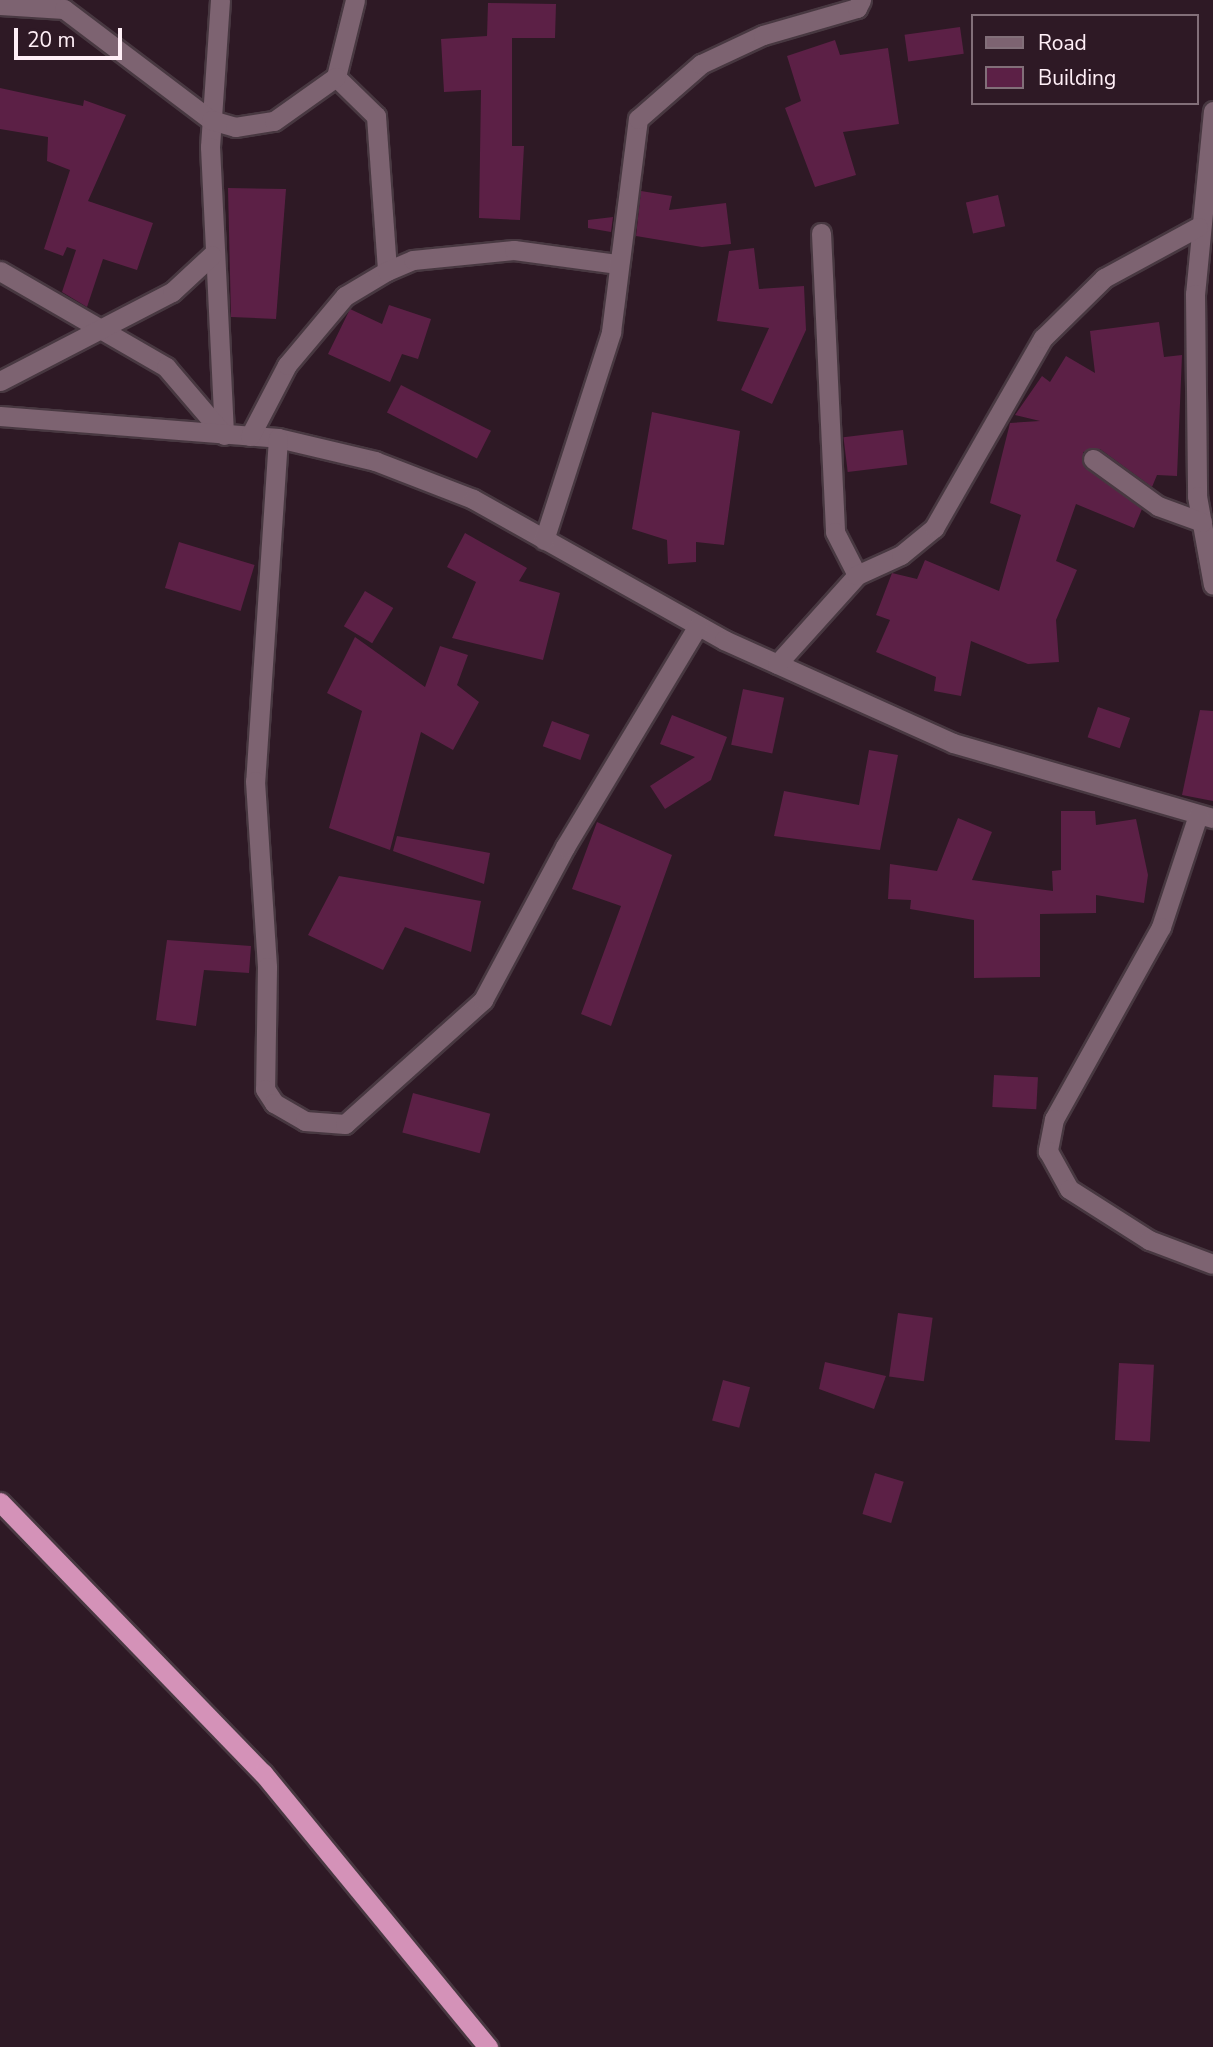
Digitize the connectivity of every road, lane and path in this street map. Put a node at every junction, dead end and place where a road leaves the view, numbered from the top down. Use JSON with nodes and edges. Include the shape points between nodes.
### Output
{"nodes":[{"id":1,"x":220,"y":0,"type":"edge"},
{"id":2,"x":355,"y":0,"type":"edge"},
{"id":3,"x":861,"y":0,"type":"edge"},
{"id":4,"x":59,"y":4,"type":"edge"},
{"id":5,"x":0,"y":5,"type":"edge"},
{"id":6,"x":336,"y":77,"type":"junction"},
{"id":7,"x":1213,"y":111,"type":"edge"},
{"id":8,"x":211,"y":120,"type":"junction"},
{"id":9,"x":1198,"y":227,"type":"junction"},
{"id":10,"x":821,"y":233,"type":"dead end"},
{"id":11,"x":212,"y":255,"type":"junction"},
{"id":12,"x":618,"y":264,"type":"junction"},
{"id":13,"x":0,"y":271,"type":"edge"},
{"id":14,"x":387,"y":271,"type":"junction"},
{"id":15,"x":1204,"y":295,"type":"edge"},
{"id":16,"x":104,"y":332,"type":"junction"},
{"id":17,"x":0,"y":381,"type":"edge"},
{"id":18,"x":0,"y":416,"type":"edge"},
{"id":19,"x":224,"y":435,"type":"junction"},
{"id":20,"x":250,"y":436,"type":"junction"},
{"id":21,"x":278,"y":438,"type":"junction"},
{"id":22,"x":1093,"y":459,"type":"dead end"},
{"id":23,"x":1202,"y":522,"type":"junction"},
{"id":24,"x":544,"y":540,"type":"junction"},
{"id":25,"x":857,"y":575,"type":"junction"},
{"id":26,"x":1213,"y":585,"type":"edge"},
{"id":27,"x":698,"y":626,"type":"junction"},
{"id":28,"x":777,"y":664,"type":"junction"},
{"id":29,"x":1205,"y":817,"type":"edge"},
{"id":30,"x":1213,"y":1264,"type":"edge"},
{"id":31,"x":0,"y":1502,"type":"edge"},
{"id":32,"x":488,"y":2047,"type":"edge"}],
"edges":[{"from":1,"to":8,"type":"street"},
{"from":2,"to":6,"type":"street"},
{"from":3,"to":12,"type":"street","via":[[857,8],[763,35],[701,64],[638,119]]},
{"from":4,"to":5,"type":"street"},
{"from":4,"to":8,"type":"street"},
{"from":6,"to":8,"type":"street","via":[[274,121],[235,127]]},
{"from":6,"to":14,"type":"street","via":[[376,116]]},
{"from":7,"to":9,"type":"street"},
{"from":8,"to":11,"type":"street"},
{"from":9,"to":15,"type":"street"},
{"from":9,"to":25,"type":"street","via":[[1104,278],[1043,338],[934,528],[901,555]]},
{"from":10,"to":25,"type":"street","via":[[835,532]]},
{"from":11,"to":16,"type":"street","via":[[172,292]]},
{"from":11,"to":19,"type":"street"},
{"from":12,"to":14,"type":"street","via":[[514,250],[413,260]]},
{"from":12,"to":24,"type":"street","via":[[611,332]]},
{"from":13,"to":16,"type":"street"},
{"from":14,"to":20,"type":"street","via":[[345,296],[287,365]]},
{"from":15,"to":23,"type":"street"},
{"from":16,"to":17,"type":"street"},
{"from":16,"to":19,"type":"street","via":[[166,367]]},
{"from":18,"to":19,"type":"street"},
{"from":19,"to":20,"type":"street"},
{"from":20,"to":21,"type":"street"},
{"from":21,"to":24,"type":"street","via":[[375,461],[473,499]]},
{"from":21,"to":27,"type":"street","via":[[256,782],[267,967],[265,1089],[274,1103],[305,1121],[345,1124],[484,1000],[565,847]]},
{"from":22,"to":23,"type":"street","via":[[1158,506]]},
{"from":23,"to":26,"type":"street"},
{"from":24,"to":27,"type":"street"},
{"from":25,"to":28,"type":"street"},
{"from":27,"to":28,"type":"street"},
{"from":28,"to":29,"type":"street","via":[[953,743]]},
{"from":29,"to":30,"type":"street","via":[[1161,927],[1054,1119],[1048,1151],[1069,1189],[1149,1240]]},
{"from":31,"to":32,"type":"highway","via":[[263,1773]]}]}
